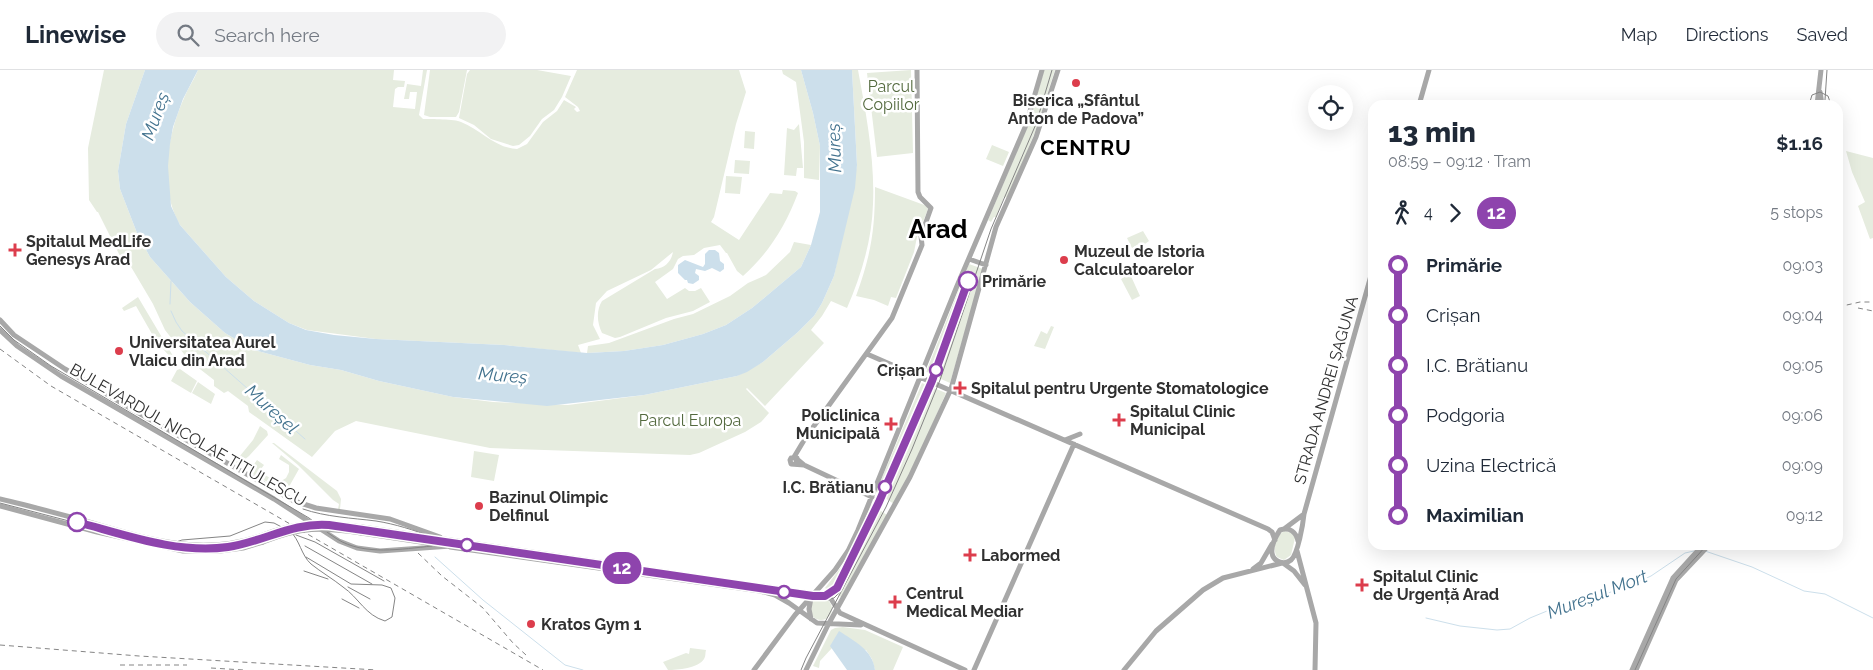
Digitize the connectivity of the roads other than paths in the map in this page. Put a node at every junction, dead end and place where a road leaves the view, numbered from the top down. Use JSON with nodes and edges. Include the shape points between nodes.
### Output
{"nodes":[{"id":1,"x":917,"y":70,"type":"edge"},
{"id":2,"x":1042,"y":70,"type":"edge"},
{"id":3,"x":1058,"y":70,"type":"edge"},
{"id":4,"x":1429,"y":70,"type":"edge"},
{"id":5,"x":1821,"y":70,"type":"edge"},
{"id":6,"x":1820,"y":86,"type":"junction"},
{"id":7,"x":1420,"y":100,"type":"edge"},
{"id":8,"x":1818,"y":100,"type":"edge"},
{"id":9,"x":1821,"y":100,"type":"edge"},
{"id":10,"x":984,"y":226,"type":"junction"},
{"id":11,"x":995,"y":231,"type":"junction"},
{"id":12,"x":969,"y":259,"type":"junction"},
{"id":13,"x":986,"y":265,"type":"junction"},
{"id":14,"x":1368,"y":286,"type":"edge"},
{"id":15,"x":0,"y":320,"type":"edge"},
{"id":16,"x":0,"y":330,"type":"edge"},
{"id":17,"x":867,"y":354,"type":"junction"},
{"id":18,"x":920,"y":376,"type":"junction"},
{"id":19,"x":950,"y":389,"type":"junction"},
{"id":20,"x":1080,"y":434,"type":"dead end"},
{"id":21,"x":1064,"y":440,"type":"junction"},
{"id":22,"x":1074,"y":444,"type":"junction"},
{"id":23,"x":872,"y":497,"type":"junction"},
{"id":24,"x":0,"y":499,"type":"edge"},
{"id":25,"x":0,"y":506,"type":"edge"},
{"id":26,"x":1304,"y":514,"type":"junction"},
{"id":27,"x":1283,"y":529,"type":"junction"},
{"id":28,"x":361,"y":530,"type":"junction"},
{"id":29,"x":1274,"y":541,"type":"junction"},
{"id":30,"x":1298,"y":541,"type":"junction"},
{"id":31,"x":449,"y":543,"type":"junction"},
{"id":32,"x":243,"y":545,"type":"junction"},
{"id":33,"x":1296,"y":550,"type":"junction"},
{"id":34,"x":1699,"y":550,"type":"edge"},
{"id":35,"x":1703,"y":550,"type":"edge"},
{"id":36,"x":1693,"y":558,"type":"junction"},
{"id":37,"x":1282,"y":563,"type":"junction"},
{"id":38,"x":1253,"y":569,"type":"junction"},
{"id":39,"x":1305,"y":586,"type":"junction"},
{"id":40,"x":813,"y":596,"type":"junction"},
{"id":41,"x":836,"y":609,"type":"junction"},
{"id":42,"x":799,"y":610,"type":"junction"},
{"id":43,"x":811,"y":619,"type":"junction"},
{"id":44,"x":828,"y":624,"type":"junction"},
{"id":45,"x":865,"y":625,"type":"junction"},
{"id":46,"x":1162,"y":627,"type":"junction"},
{"id":47,"x":758,"y":667,"type":"edge"},
{"id":48,"x":754,"y":670,"type":"edge"},
{"id":49,"x":806,"y":670,"type":"edge"},
{"id":50,"x":965,"y":670,"type":"edge"},
{"id":51,"x":974,"y":670,"type":"edge"},
{"id":52,"x":1124,"y":670,"type":"edge"},
{"id":53,"x":1128,"y":670,"type":"edge"},
{"id":54,"x":1315,"y":670,"type":"edge"},
{"id":55,"x":1632,"y":670,"type":"edge"},
{"id":56,"x":1636,"y":670,"type":"edge"}],
"edges":[{"from":1,"to":17,"type":"main road","via":[[918,190],[920,197],[931,206],[930,212],[921,236],[922,245],[892,318]]},
{"from":2,"to":10,"type":"main road","via":[[1026,125]]},
{"from":3,"to":11,"type":"main road","via":[[1036,137]]},
{"from":4,"to":7,"type":"main road"},
{"from":5,"to":6,"type":"main road"},
{"from":6,"to":8,"type":"main road"},
{"from":6,"to":9,"type":"main road"},
{"from":10,"to":11,"type":"main road"},
{"from":10,"to":12,"type":"main road"},
{"from":11,"to":13,"type":"main road"},
{"from":12,"to":13,"type":"main road"},
{"from":12,"to":18,"type":"main road"},
{"from":13,"to":19,"type":"main road"},
{"from":14,"to":26,"type":"main road","name":"STRADA ANDREI ȘAGUNA"},
{"from":15,"to":31,"type":"main road","name":"BULEVARDUL NICOLAE TITULESCU","via":[[14,334],[65,369],[294,501],[316,508],[390,519]]},
{"from":16,"to":31,"type":"main road","name":"BULEVARDUL NICOLAE TITULESCU","via":[[26,353],[61,376],[280,502],[339,542],[380,551]]},
{"from":17,"to":18,"type":"main road"},
{"from":17,"to":23,"type":"main road","via":[[801,443],[796,460]]},
{"from":18,"to":19,"type":"main road"},
{"from":18,"to":23,"type":"main road"},
{"from":19,"to":21,"type":"main road"},
{"from":19,"to":41,"type":"main road","via":[[910,478]]},
{"from":20,"to":21,"type":"main road"},
{"from":21,"to":22,"type":"main road"},
{"from":22,"to":29,"type":"main road","via":[[1268,529]]},
{"from":22,"to":51,"type":"main road"},
{"from":23,"to":40,"type":"main road","via":[[842,561]]},
{"from":24,"to":32,"type":"main road","via":[[179,544]]},
{"from":25,"to":32,"type":"main road","via":[[173,549],[210,552]]},
{"from":26,"to":27,"type":"main road"},
{"from":26,"to":30,"type":"main road","name":"STRADA ANDREI ȘAGUNA"},
{"from":27,"to":29,"type":"main road"},
{"from":27,"to":30,"type":"main road","via":[[1294,532]]},
{"from":28,"to":31,"type":"main road"},
{"from":28,"to":32,"type":"main road","bridge":true,"via":[[312,529]]},
{"from":28,"to":32,"type":"main road","bridge":true,"via":[[325,522],[306,523],[260,536]]},
{"from":29,"to":37,"type":"main road","via":[[1273,554]]},
{"from":29,"to":38,"type":"main road"},
{"from":30,"to":33,"type":"main road"},
{"from":31,"to":40,"type":"main road"},
{"from":31,"to":42,"type":"main road","via":[[760,591],[780,597]]},
{"from":33,"to":37,"type":"main road","via":[[1291,560]]},
{"from":33,"to":39,"type":"main road"},
{"from":34,"to":36,"type":"main road"},
{"from":35,"to":36,"type":"main road"},
{"from":36,"to":55,"type":"main road","via":[[1671,581]]},
{"from":36,"to":56,"type":"main road","via":[[1676,580]]},
{"from":37,"to":38,"type":"main road"},
{"from":37,"to":39,"type":"main road","via":[[1294,571]]},
{"from":38,"to":46,"type":"main road","via":[[1215,582]]},
{"from":39,"to":54,"type":"main road","via":[[1317,627]]},
{"from":40,"to":41,"type":"main road","via":[[830,598]]},
{"from":40,"to":42,"type":"main road"},
{"from":40,"to":43,"type":"main road","via":[[809,609]]},
{"from":41,"to":44,"type":"main road"},
{"from":41,"to":45,"type":"main road"},
{"from":42,"to":43,"type":"main road"},
{"from":42,"to":47,"type":"main road"},
{"from":43,"to":44,"type":"main road"},
{"from":44,"to":45,"type":"main road"},
{"from":44,"to":49,"type":"main road"},
{"from":45,"to":50,"type":"main road"},
{"from":46,"to":52,"type":"main road"},
{"from":46,"to":53,"type":"main road"},
{"from":47,"to":48,"type":"main road"}]}
